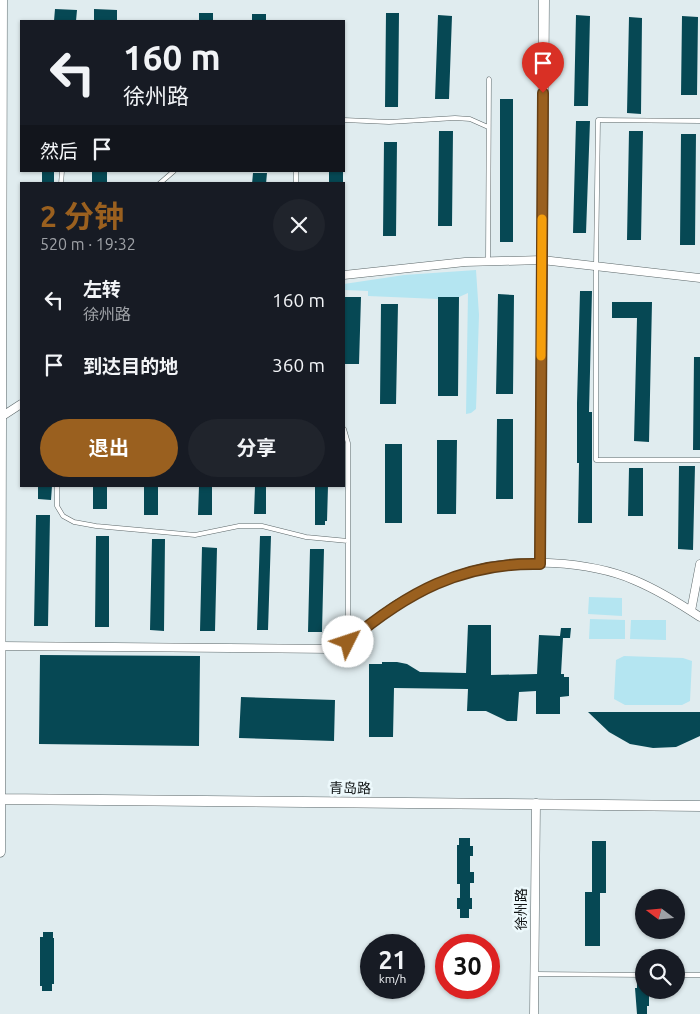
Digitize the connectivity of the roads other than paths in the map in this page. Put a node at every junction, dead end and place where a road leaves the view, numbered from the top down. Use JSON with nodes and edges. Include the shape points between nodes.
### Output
{"nodes":[{"id":1,"x":2,"y":0,"type":"edge"},
{"id":2,"x":544,"y":0,"type":"edge"},
{"id":3,"x":489,"y":79,"type":"dead end"},
{"id":4,"x":345,"y":120,"type":"edge"},
{"id":5,"x":700,"y":122,"type":"edge"},
{"id":6,"x":488,"y":127,"type":"junction"},
{"id":7,"x":173,"y":172,"type":"edge"},
{"id":8,"x":161,"y":182,"type":"edge"},
{"id":9,"x":542,"y":260,"type":"junction"},
{"id":10,"x":488,"y":261,"type":"junction"},
{"id":11,"x":596,"y":266,"type":"junction"},
{"id":12,"x":345,"y":276,"type":"edge"},
{"id":13,"x":700,"y":278,"type":"edge"},
{"id":14,"x":20,"y":405,"type":"edge"},
{"id":15,"x":1,"y":417,"type":"junction"},
{"id":16,"x":345,"y":432,"type":"edge"},
{"id":17,"x":1,"y":442,"type":"edge"},
{"id":18,"x":700,"y":460,"type":"edge"},
{"id":19,"x":57,"y":487,"type":"edge"},
{"id":20,"x":348,"y":541,"type":"junction"},
{"id":21,"x":540,"y":564,"type":"junction"},
{"id":22,"x":700,"y":564,"type":"edge"},
{"id":23,"x":691,"y":611,"type":"junction"},
{"id":24,"x":700,"y":617,"type":"edge"},
{"id":25,"x":348,"y":642,"type":"junction"},
{"id":26,"x":1,"y":646,"type":"edge"},
{"id":27,"x":0,"y":799,"type":"edge"},
{"id":28,"x":536,"y":804,"type":"junction"},
{"id":29,"x":700,"y":806,"type":"edge"},
{"id":30,"x":0,"y":852,"type":"edge"},
{"id":31,"x":535,"y":974,"type":"junction"},
{"id":32,"x":635,"y":975,"type":"edge"},
{"id":33,"x":685,"y":975,"type":"edge"},
{"id":34,"x":700,"y":975,"type":"edge"},
{"id":35,"x":534,"y":1014,"type":"edge"}],
"edges":[{"from":1,"to":15,"type":"street"},
{"from":2,"to":9,"type":"street"},
{"from":3,"to":6,"type":"lane"},
{"from":4,"to":6,"type":"lane","via":[[389,122],[455,118],[470,119]]},
{"from":5,"to":11,"type":"lane","via":[[598,120]]},
{"from":6,"to":10,"type":"lane"},
{"from":7,"to":8,"type":"lane"},
{"from":9,"to":10,"type":"street"},
{"from":9,"to":11,"type":"street"},
{"from":9,"to":21,"type":"street"},
{"from":10,"to":12,"type":"street"},
{"from":11,"to":13,"type":"street"},
{"from":11,"to":18,"type":"lane","via":[[596,460]]},
{"from":14,"to":15,"type":"street"},
{"from":15,"to":17,"type":"street"},
{"from":16,"to":20,"type":"lane","via":[[348,443]]},
{"from":17,"to":26,"type":"street"},
{"from":19,"to":20,"type":"lane","via":[[57,506],[63,516],[74,522],[195,535],[239,526],[262,526],[306,537]]},
{"from":20,"to":25,"type":"lane"},
{"from":21,"to":23,"type":"street","via":[[597,569],[633,579],[671,597]]},
{"from":21,"to":25,"type":"street","via":[[470,571],[432,586],[402,601]]},
{"from":22,"to":23,"type":"street"},
{"from":23,"to":24,"type":"street"},
{"from":25,"to":26,"type":"street","via":[[333,649],[314,650]]},
{"from":26,"to":27,"type":"street"},
{"from":27,"to":28,"type":"street","name":"青岛路"},
{"from":27,"to":30,"type":"street"},
{"from":28,"to":29,"type":"street","name":"青岛路"},
{"from":28,"to":31,"type":"street","name":"徐州路"},
{"from":31,"to":32,"type":"lane"},
{"from":31,"to":35,"type":"street","name":"徐州路"},
{"from":33,"to":34,"type":"lane"}]}
